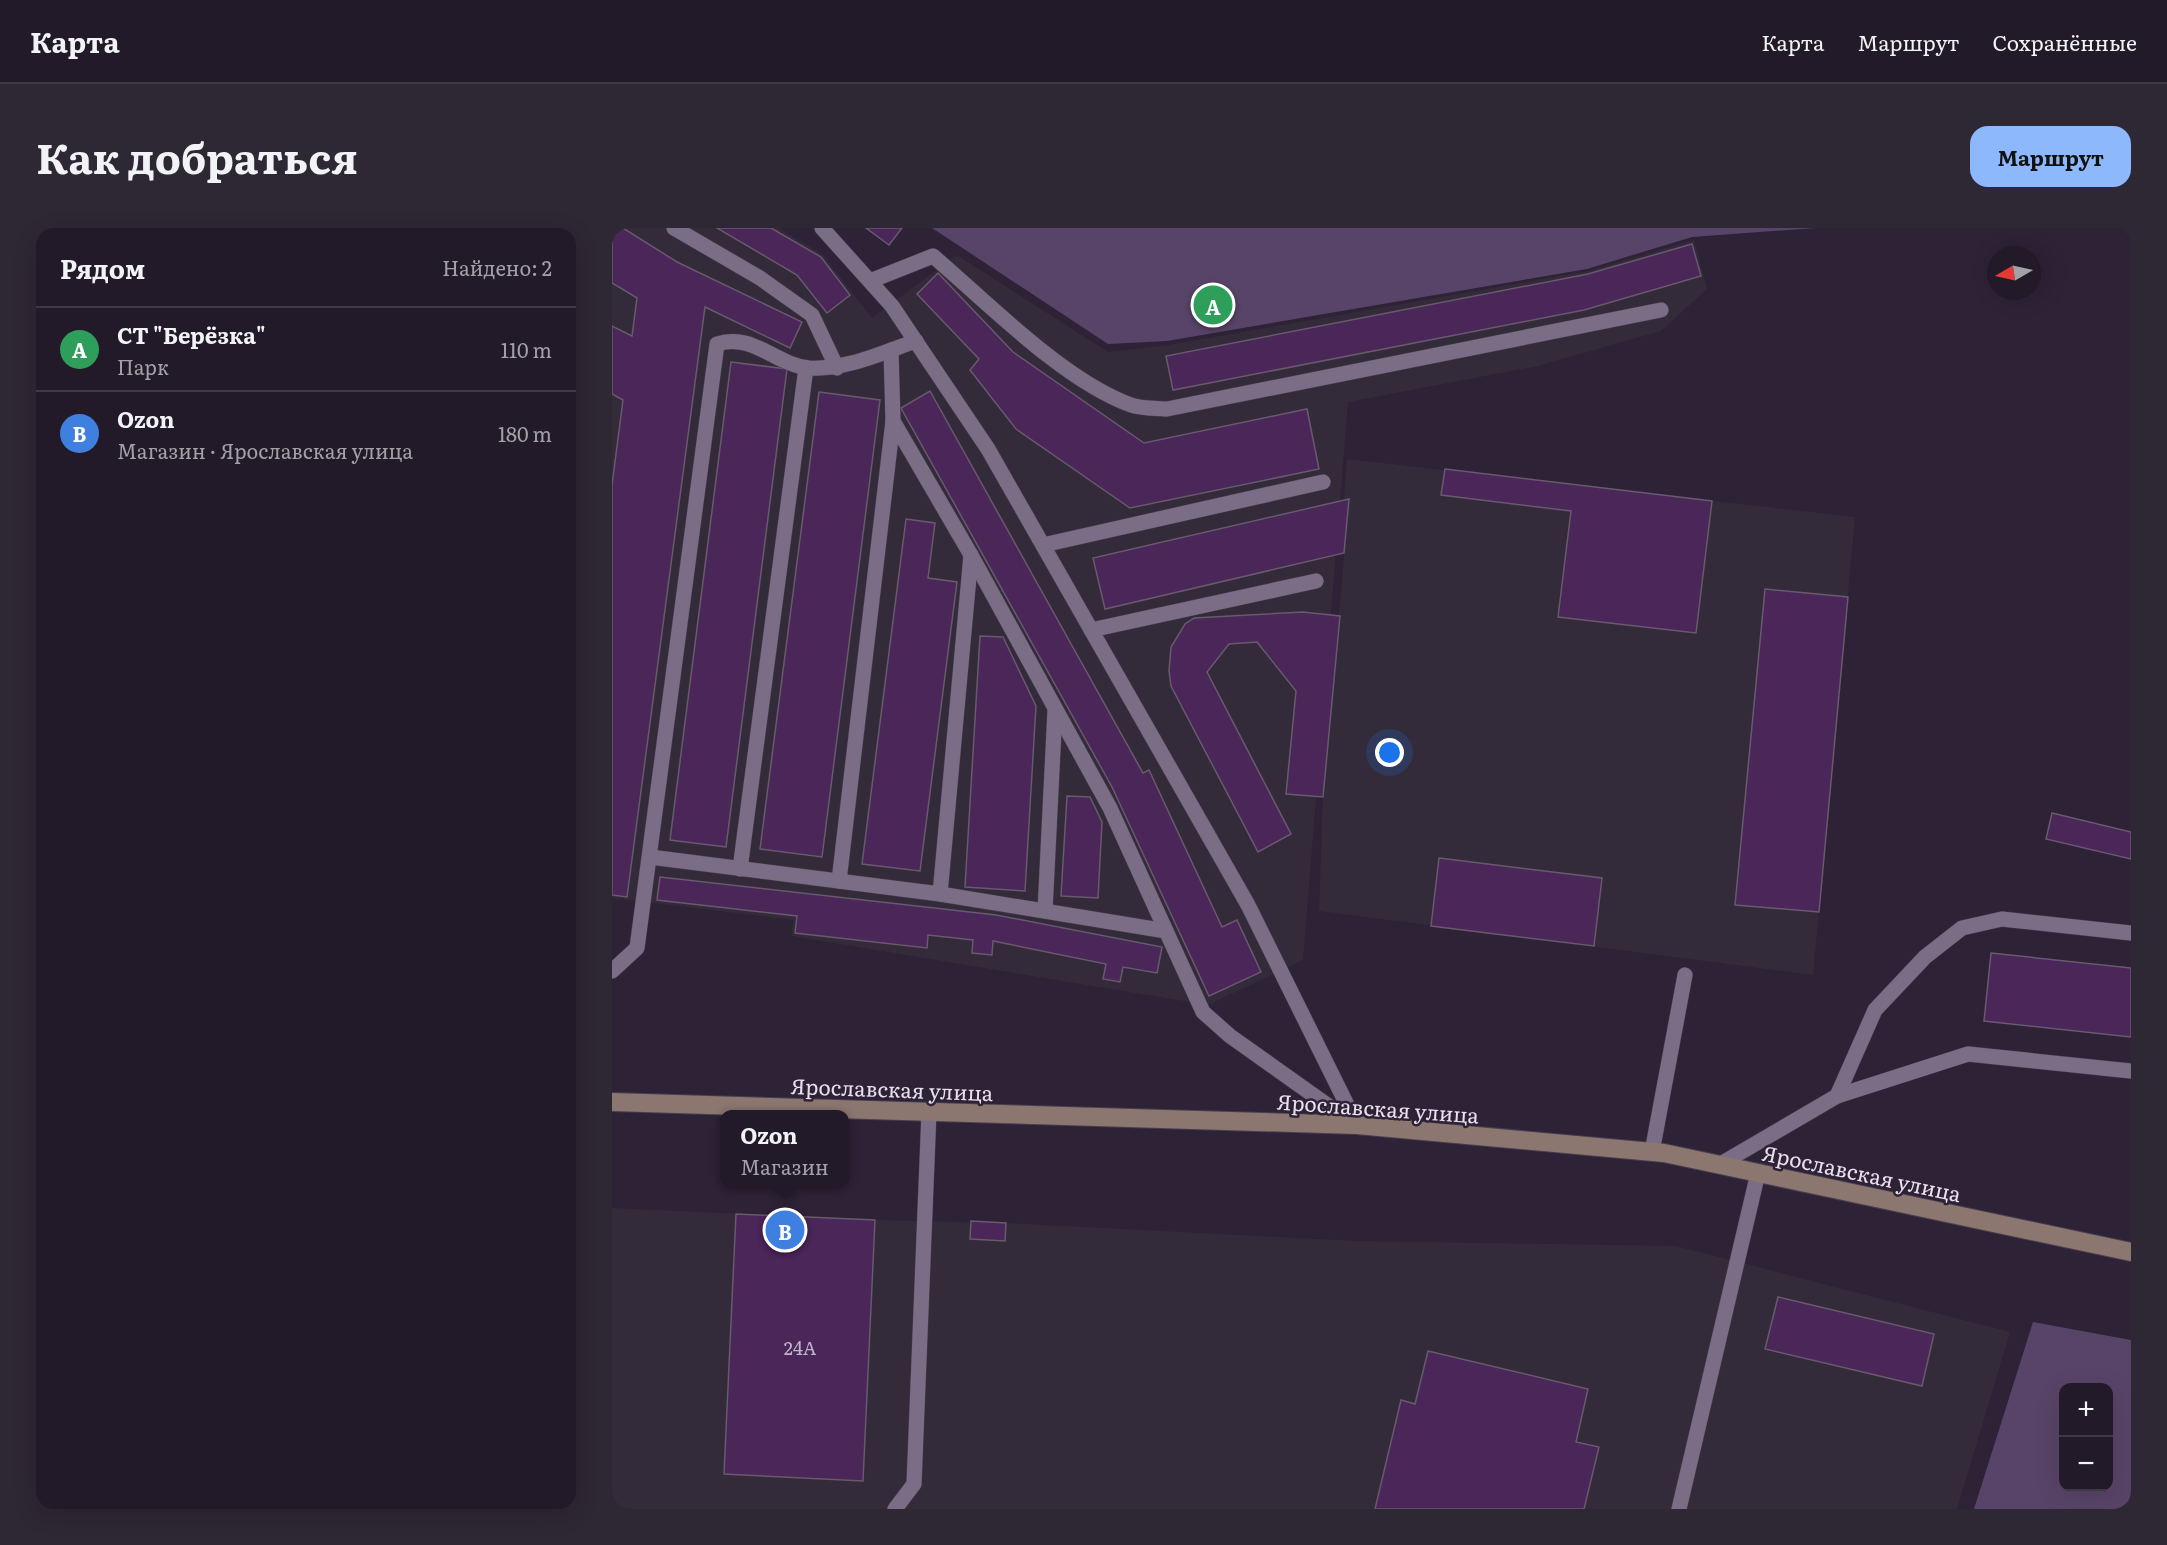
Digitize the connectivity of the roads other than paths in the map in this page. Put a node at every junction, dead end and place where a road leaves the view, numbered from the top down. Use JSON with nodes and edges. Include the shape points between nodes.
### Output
{"nodes":[{"id":1,"x":674,"y":228,"type":"edge"},
{"id":2,"x":822,"y":228,"type":"edge"},
{"id":3,"x":870,"y":280,"type":"junction"},
{"id":4,"x":1661,"y":310,"type":"dead end"},
{"id":5,"x":916,"y":341,"type":"junction"},
{"id":6,"x":891,"y":350,"type":"junction"},
{"id":7,"x":806,"y":368,"type":"junction"},
{"id":8,"x":837,"y":368,"type":"junction"},
{"id":9,"x":893,"y":421,"type":"junction"},
{"id":10,"x":1323,"y":482,"type":"dead end"},
{"id":11,"x":1043,"y":544,"type":"junction"},
{"id":12,"x":971,"y":555,"type":"junction"},
{"id":13,"x":1316,"y":581,"type":"dead end"},
{"id":14,"x":1091,"y":630,"type":"junction"},
{"id":15,"x":1055,"y":709,"type":"junction"},
{"id":16,"x":650,"y":857,"type":"junction"},
{"id":17,"x":740,"y":869,"type":"junction"},
{"id":18,"x":839,"y":881,"type":"junction"},
{"id":19,"x":940,"y":894,"type":"junction"},
{"id":20,"x":1045,"y":911,"type":"junction"},
{"id":21,"x":1166,"y":931,"type":"junction"},
{"id":22,"x":2131,"y":933,"type":"edge"},
{"id":23,"x":612,"y":971,"type":"edge"},
{"id":24,"x":1684,"y":975,"type":"dead end"},
{"id":25,"x":2131,"y":1071,"type":"edge"},
{"id":26,"x":1837,"y":1096,"type":"junction"},
{"id":27,"x":612,"y":1102,"type":"edge"},
{"id":28,"x":929,"y":1112,"type":"junction"},
{"id":29,"x":1357,"y":1125,"type":"junction"},
{"id":30,"x":1652,"y":1152,"type":"junction"},
{"id":31,"x":1719,"y":1165,"type":"junction"},
{"id":32,"x":1758,"y":1173,"type":"junction"},
{"id":33,"x":2131,"y":1252,"type":"edge"},
{"id":34,"x":895,"y":1509,"type":"edge"},
{"id":35,"x":1679,"y":1509,"type":"edge"}],
"edges":[{"from":1,"to":8,"type":"lane","via":[[760,278],[813,315]]},
{"from":2,"to":3,"type":"lane"},
{"from":3,"to":4,"type":"lane","via":[[933,256],[1055,360],[1095,388],[1133,406],[1167,409]]},
{"from":3,"to":5,"type":"lane"},
{"from":5,"to":6,"type":"lane"},
{"from":5,"to":11,"type":"lane","via":[[988,449]]},
{"from":6,"to":8,"type":"lane"},
{"from":6,"to":9,"type":"lane"},
{"from":7,"to":8,"type":"lane"},
{"from":7,"to":16,"type":"lane","via":[[746,342],[729,340],[717,344]]},
{"from":7,"to":17,"type":"lane"},
{"from":9,"to":12,"type":"lane"},
{"from":9,"to":18,"type":"lane"},
{"from":10,"to":11,"type":"lane"},
{"from":11,"to":14,"type":"lane"},
{"from":12,"to":15,"type":"lane"},
{"from":12,"to":19,"type":"lane"},
{"from":13,"to":14,"type":"lane"},
{"from":14,"to":29,"type":"lane","via":[[1248,905]]},
{"from":15,"to":20,"type":"lane"},
{"from":15,"to":21,"type":"lane","via":[[1110,808]]},
{"from":16,"to":17,"type":"lane"},
{"from":16,"to":23,"type":"lane","via":[[637,948]]},
{"from":17,"to":18,"type":"lane"},
{"from":18,"to":19,"type":"lane"},
{"from":19,"to":20,"type":"lane"},
{"from":20,"to":21,"type":"lane"},
{"from":21,"to":29,"type":"lane","via":[[1203,1012],[1230,1036]]},
{"from":22,"to":26,"type":"lane","via":[[2002,919],[1962,927],[1924,957],[1875,1010]]},
{"from":24,"to":30,"type":"lane"},
{"from":25,"to":26,"type":"lane","via":[[1968,1054]]},
{"from":26,"to":31,"type":"lane"},
{"from":27,"to":28,"type":"main road","name":"Ярославская улица"},
{"from":28,"to":29,"type":"main road","name":"Ярославская улица"},
{"from":28,"to":34,"type":"lane","via":[[914,1484]]},
{"from":29,"to":30,"type":"main road","name":"Ярославская улица"},
{"from":30,"to":31,"type":"main road","name":"Ярославская улица"},
{"from":31,"to":32,"type":"main road","name":"Ярославская улица"},
{"from":32,"to":33,"type":"main road","name":"Ярославская улица"},
{"from":32,"to":35,"type":"lane"}]}
